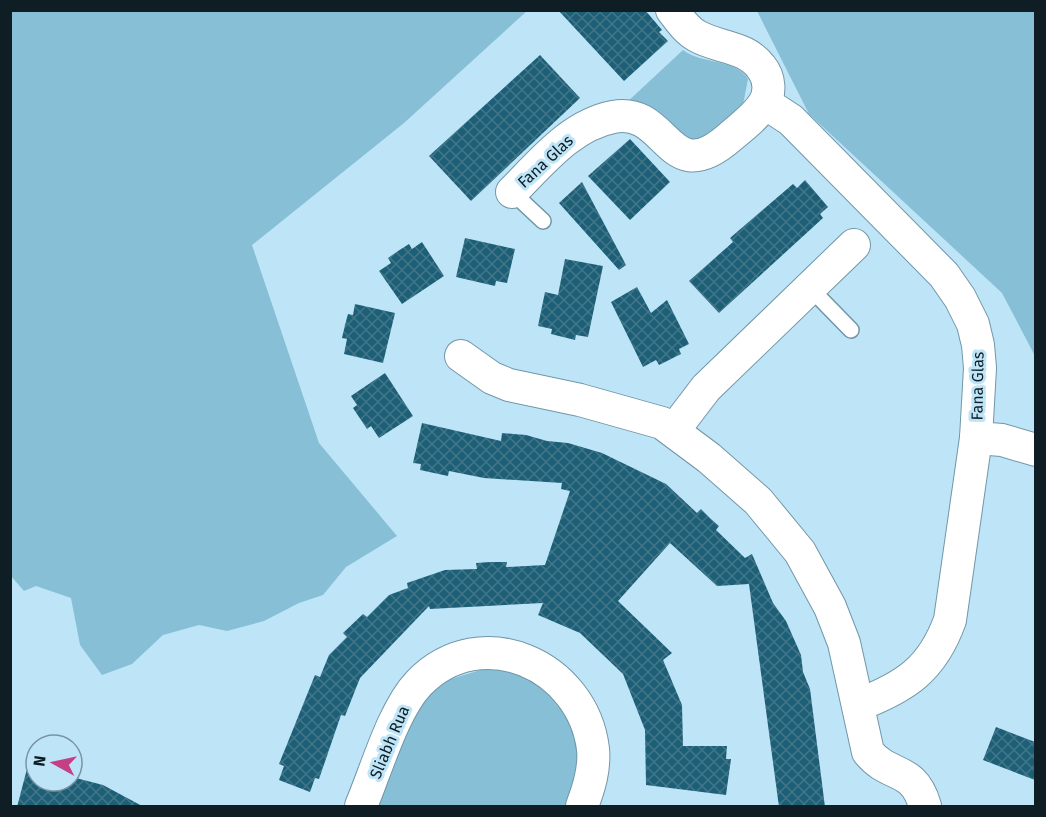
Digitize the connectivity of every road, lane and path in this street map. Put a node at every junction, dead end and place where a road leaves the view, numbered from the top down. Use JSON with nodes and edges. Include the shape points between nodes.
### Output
{"nodes":[{"id":1,"x":672,"y":10,"type":"edge"},
{"id":2,"x":765,"y":103,"type":"junction"},
{"id":3,"x":512,"y":192,"type":"joint"},
{"id":4,"x":543,"y":220,"type":"dead end"},
{"id":5,"x":854,"y":245,"type":"dead end"},
{"id":6,"x":809,"y":287,"type":"junction"},
{"id":7,"x":851,"y":330,"type":"dead end"},
{"id":8,"x":461,"y":356,"type":"dead end"},
{"id":9,"x":674,"y":430,"type":"junction"},
{"id":10,"x":976,"y":438,"type":"junction"},
{"id":11,"x":1035,"y":450,"type":"edge"},
{"id":12,"x":858,"y":705,"type":"junction"},
{"id":13,"x":361,"y":807,"type":"edge"},
{"id":14,"x":582,"y":807,"type":"edge"},
{"id":15,"x":925,"y":807,"type":"edge"}],
"edges":[{"from":1,"to":2,"type":"street","via":[[694,35],[755,60],[768,81]]},
{"from":2,"to":3,"type":"street","name":"Fana Glas","via":[[716,148],[694,156],[679,152],[646,122],[626,116],[612,117],[569,137]]},
{"from":2,"to":10,"type":"street","name":"Fana Glas","via":[[791,120],[953,287],[973,324],[978,345]]},
{"from":3,"to":4,"type":"lane","name":"Fana Glas"},
{"from":5,"to":6,"type":"street"},
{"from":6,"to":7,"type":"lane"},
{"from":6,"to":9,"type":"street","via":[[706,388]]},
{"from":8,"to":9,"type":"street","via":[[486,375],[509,385],[645,417]]},
{"from":9,"to":12,"type":"street","via":[[758,501],[800,552],[838,626]]},
{"from":10,"to":11,"type":"street","via":[[1002,440]]},
{"from":10,"to":12,"type":"street","name":"Fana Glas","via":[[955,600],[947,629],[918,673],[894,691]]},
{"from":12,"to":15,"type":"street","via":[[868,752],[879,763],[912,780]]},
{"from":13,"to":14,"type":"street","name":"Sliabh Rua","via":[[402,708],[421,682],[459,660],[494,654],[518,657],[547,670],[571,693],[584,714],[594,763]]}]}
